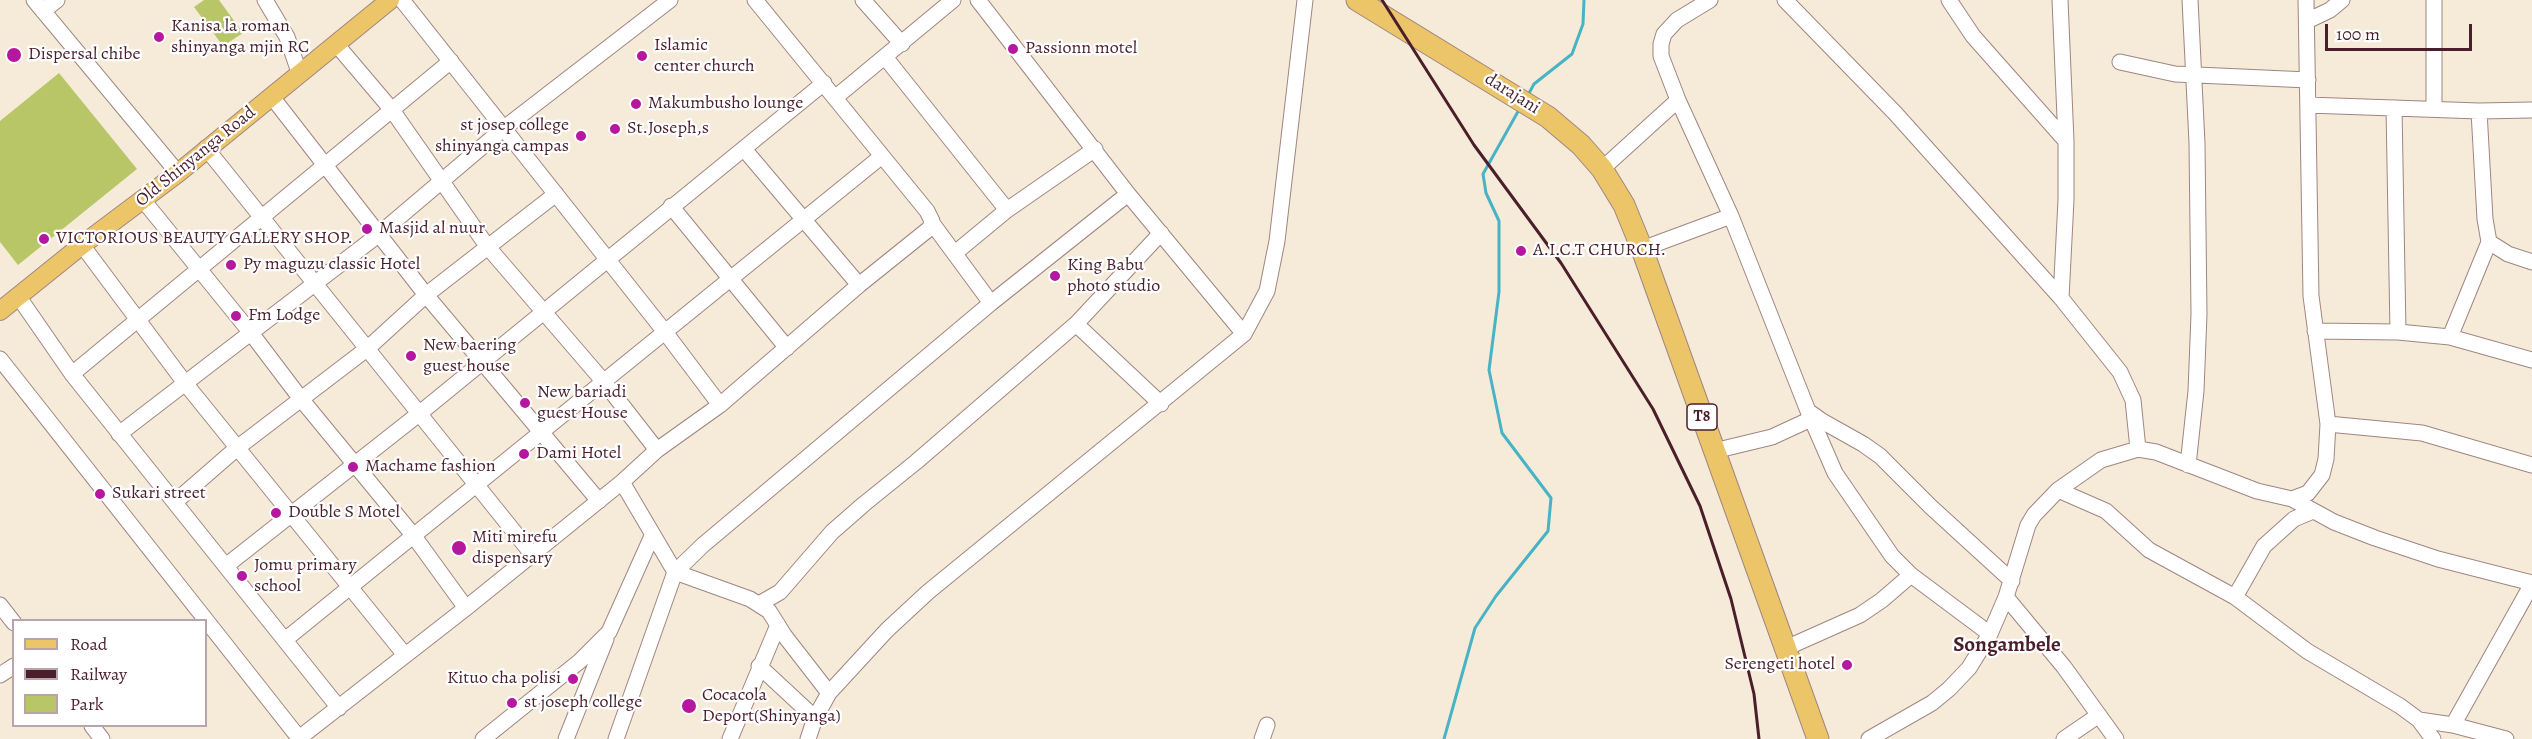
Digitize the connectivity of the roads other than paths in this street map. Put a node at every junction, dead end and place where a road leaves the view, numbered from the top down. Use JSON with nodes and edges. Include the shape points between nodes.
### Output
{"nodes":[{"id":1,"x":57,"y":0,"type":"edge"},
{"id":2,"x":265,"y":0,"type":"edge"},
{"id":3,"x":390,"y":0,"type":"edge"},
{"id":4,"x":402,"y":0,"type":"edge"},
{"id":5,"x":670,"y":0,"type":"edge"},
{"id":6,"x":755,"y":0,"type":"edge"},
{"id":7,"x":863,"y":0,"type":"edge"},
{"id":8,"x":953,"y":0,"type":"edge"},
{"id":9,"x":978,"y":0,"type":"edge"},
{"id":10,"x":1305,"y":0,"type":"edge"},
{"id":11,"x":1357,"y":0,"type":"edge"},
{"id":12,"x":1710,"y":0,"type":"edge"},
{"id":13,"x":1785,"y":0,"type":"edge"},
{"id":14,"x":1949,"y":0,"type":"edge"},
{"id":15,"x":2060,"y":0,"type":"edge"},
{"id":16,"x":2190,"y":0,"type":"edge"},
{"id":17,"x":2306,"y":0,"type":"edge"},
{"id":18,"x":2342,"y":0,"type":"edge"},
{"id":19,"x":2434,"y":0,"type":"edge"},
{"id":20,"x":39,"y":6,"type":"edge"},
{"id":21,"x":2307,"y":21,"type":"junction"},
{"id":22,"x":902,"y":44,"type":"junction"},
{"id":23,"x":336,"y":45,"type":"junction"},
{"id":24,"x":885,"y":57,"type":"junction"},
{"id":25,"x":451,"y":61,"type":"junction"},
{"id":26,"x":2120,"y":62,"type":"dead end"},
{"id":27,"x":300,"y":75,"type":"junction"},
{"id":28,"x":2195,"y":76,"type":"junction"},
{"id":29,"x":2308,"y":80,"type":"junction"},
{"id":30,"x":824,"y":83,"type":"junction"},
{"id":31,"x":272,"y":97,"type":"junction"},
{"id":32,"x":836,"y":97,"type":"junction"},
{"id":33,"x":1678,"y":100,"type":"junction"},
{"id":34,"x":2308,"y":105,"type":"junction"},
{"id":35,"x":2394,"y":108,"type":"junction"},
{"id":36,"x":2434,"y":109,"type":"junction"},
{"id":37,"x":392,"y":110,"type":"junction"},
{"id":38,"x":2532,"y":110,"type":"edge"},
{"id":39,"x":2479,"y":111,"type":"junction"},
{"id":40,"x":503,"y":129,"type":"junction"},
{"id":41,"x":2066,"y":141,"type":"junction"},
{"id":42,"x":206,"y":148,"type":"junction"},
{"id":43,"x":744,"y":149,"type":"junction"},
{"id":44,"x":1095,"y":149,"type":"junction"},
{"id":45,"x":882,"y":156,"type":"junction"},
{"id":46,"x":324,"y":165,"type":"junction"},
{"id":47,"x":1602,"y":169,"type":"junction"},
{"id":48,"x":178,"y":173,"type":"junction"},
{"id":49,"x":442,"y":179,"type":"junction"},
{"id":50,"x":556,"y":194,"type":"junction"},
{"id":51,"x":1128,"y":194,"type":"junction"},
{"id":52,"x":143,"y":200,"type":"junction"},
{"id":53,"x":671,"y":206,"type":"junction"},
{"id":54,"x":1007,"y":210,"type":"junction"},
{"id":55,"x":261,"y":215,"type":"junction"},
{"id":56,"x":1731,"y":216,"type":"junction"},
{"id":57,"x":802,"y":219,"type":"junction"},
{"id":58,"x":932,"y":224,"type":"junction"},
{"id":59,"x":1161,"y":233,"type":"junction"},
{"id":60,"x":378,"y":235,"type":"junction"},
{"id":61,"x":2489,"y":242,"type":"junction"},
{"id":62,"x":82,"y":245,"type":"junction"},
{"id":63,"x":487,"y":246,"type":"junction"},
{"id":64,"x":1642,"y":249,"type":"junction"},
{"id":65,"x":955,"y":252,"type":"junction"},
{"id":66,"x":607,"y":259,"type":"junction"},
{"id":67,"x":2532,"y":262,"type":"edge"},
{"id":68,"x":199,"y":268,"type":"junction"},
{"id":69,"x":729,"y":278,"type":"junction"},
{"id":70,"x":316,"y":282,"type":"junction"},
{"id":71,"x":859,"y":285,"type":"junction"},
{"id":72,"x":18,"y":296,"type":"junction"},
{"id":73,"x":426,"y":296,"type":"junction"},
{"id":74,"x":2061,"y":298,"type":"junction"},
{"id":75,"x":991,"y":303,"type":"junction"},
{"id":76,"x":0,"y":311,"type":"edge"},
{"id":77,"x":543,"y":313,"type":"junction"},
{"id":78,"x":136,"y":319,"type":"junction"},
{"id":79,"x":1076,"y":324,"type":"junction"},
{"id":80,"x":2315,"y":331,"type":"junction"},
{"id":81,"x":666,"y":332,"type":"junction"},
{"id":82,"x":2398,"y":332,"type":"junction"},
{"id":83,"x":251,"y":333,"type":"junction"},
{"id":84,"x":1244,"y":334,"type":"junction"},
{"id":85,"x":2450,"y":337,"type":"junction"},
{"id":86,"x":368,"y":348,"type":"junction"},
{"id":87,"x":787,"y":348,"type":"junction"},
{"id":88,"x":0,"y":359,"type":"edge"},
{"id":89,"x":2532,"y":360,"type":"edge"},
{"id":90,"x":481,"y":362,"type":"junction"},
{"id":91,"x":72,"y":374,"type":"junction"},
{"id":92,"x":604,"y":382,"type":"junction"},
{"id":93,"x":185,"y":383,"type":"junction"},
{"id":94,"x":301,"y":399,"type":"junction"},
{"id":95,"x":1161,"y":404,"type":"junction"},
{"id":96,"x":720,"y":405,"type":"junction"},
{"id":97,"x":420,"y":413,"type":"junction"},
{"id":98,"x":1810,"y":415,"type":"junction"},
{"id":99,"x":2328,"y":424,"type":"junction"},
{"id":100,"x":542,"y":432,"type":"junction"},
{"id":101,"x":119,"y":434,"type":"junction"},
{"id":102,"x":237,"y":448,"type":"junction"},
{"id":103,"x":2138,"y":449,"type":"junction"},
{"id":104,"x":657,"y":450,"type":"junction"},
{"id":105,"x":1714,"y":451,"type":"junction"},
{"id":106,"x":356,"y":464,"type":"junction"},
{"id":107,"x":2188,"y":465,"type":"junction"},
{"id":108,"x":2532,"y":465,"type":"edge"},
{"id":109,"x":622,"y":482,"type":"junction"},
{"id":110,"x":475,"y":484,"type":"junction"},
{"id":111,"x":2058,"y":490,"type":"junction"},
{"id":112,"x":2292,"y":499,"type":"junction"},
{"id":113,"x":598,"y":501,"type":"junction"},
{"id":114,"x":175,"y":502,"type":"junction"},
{"id":115,"x":2313,"y":511,"type":"junction"},
{"id":116,"x":289,"y":515,"type":"junction"},
{"id":117,"x":413,"y":535,"type":"junction"},
{"id":118,"x":652,"y":536,"type":"junction"},
{"id":119,"x":532,"y":554,"type":"junction"},
{"id":120,"x":227,"y":565,"type":"junction"},
{"id":121,"x":675,"y":572,"type":"junction"},
{"id":122,"x":1911,"y":575,"type":"junction"},
{"id":123,"x":2012,"y":581,"type":"junction"},
{"id":124,"x":2532,"y":583,"type":"edge"},
{"id":125,"x":349,"y":586,"type":"junction"},
{"id":126,"x":2007,"y":597,"type":"junction"},
{"id":127,"x":2235,"y":597,"type":"junction"},
{"id":128,"x":759,"y":604,"type":"junction"},
{"id":129,"x":0,"y":605,"type":"edge"},
{"id":130,"x":466,"y":608,"type":"junction"},
{"id":131,"x":205,"y":619,"type":"edge"},
{"id":132,"x":12,"y":620,"type":"edge"},
{"id":133,"x":207,"y":622,"type":"edge"},
{"id":134,"x":778,"y":626,"type":"junction"},
{"id":135,"x":609,"y":632,"type":"junction"},
{"id":136,"x":1990,"y":634,"type":"junction"},
{"id":137,"x":286,"y":639,"type":"junction"},
{"id":138,"x":1786,"y":648,"type":"junction"},
{"id":139,"x":405,"y":655,"type":"junction"},
{"id":140,"x":759,"y":666,"type":"junction"},
{"id":141,"x":830,"y":693,"type":"junction"},
{"id":142,"x":339,"y":708,"type":"junction"},
{"id":143,"x":2099,"y":715,"type":"junction"},
{"id":144,"x":815,"y":718,"type":"junction"},
{"id":145,"x":2419,"y":720,"type":"junction"},
{"id":146,"x":2453,"y":725,"type":"junction"},
{"id":147,"x":93,"y":727,"type":"edge"},
{"id":148,"x":1896,"y":733,"type":"edge"},
{"id":149,"x":102,"y":739,"type":"edge"},
{"id":150,"x":299,"y":739,"type":"edge"},
{"id":151,"x":483,"y":739,"type":"edge"},
{"id":152,"x":566,"y":739,"type":"edge"},
{"id":153,"x":616,"y":739,"type":"edge"},
{"id":154,"x":730,"y":739,"type":"edge"},
{"id":155,"x":808,"y":739,"type":"edge"},
{"id":156,"x":1818,"y":739,"type":"edge"},
{"id":157,"x":1869,"y":739,"type":"edge"},
{"id":158,"x":2064,"y":739,"type":"edge"},
{"id":159,"x":2116,"y":739,"type":"edge"},
{"id":160,"x":2433,"y":739,"type":"edge"},
{"id":161,"x":2505,"y":739,"type":"edge"}],
"edges":[{"from":1,"to":20,"type":"street"},
{"from":2,"to":27,"type":"street","via":[[287,37]]},
{"from":3,"to":23,"type":"main road","name":"Old Shinyanga Road"},
{"from":4,"to":25,"type":"street"},
{"from":5,"to":40,"type":"street"},
{"from":6,"to":30,"type":"street"},
{"from":7,"to":22,"type":"street"},
{"from":8,"to":22,"type":"street"},
{"from":9,"to":44,"type":"street"},
{"from":10,"to":84,"type":"street","via":[[1277,241],[1267,291]]},
{"from":11,"to":47,"type":"highway","name":"darajani","number":"T8","via":[[1548,117]]},
{"from":12,"to":33,"type":"street","via":[[1677,20],[1660,44]]},
{"from":13,"to":74,"type":"street","via":[[1895,112]]},
{"from":14,"to":41,"type":"street","via":[[1972,36]]},
{"from":15,"to":41,"type":"street"},
{"from":16,"to":28,"type":"street"},
{"from":17,"to":21,"type":"street"},
{"from":18,"to":21,"type":"street"},
{"from":19,"to":36,"type":"street"},
{"from":20,"to":48,"type":"street"},
{"from":21,"to":29,"type":"street"},
{"from":22,"to":24,"type":"street"},
{"from":23,"to":27,"type":"main road","name":"Old Shinyanga Road"},
{"from":23,"to":37,"type":"street"},
{"from":24,"to":32,"type":"street"},
{"from":24,"to":54,"type":"street"},
{"from":25,"to":37,"type":"street"},
{"from":25,"to":40,"type":"street"},
{"from":26,"to":28,"type":"street"},
{"from":27,"to":31,"type":"main road","name":"Old Shinyanga Road"},
{"from":28,"to":29,"type":"street"},
{"from":28,"to":107,"type":"street","via":[[2199,314]]},
{"from":29,"to":34,"type":"street"},
{"from":30,"to":32,"type":"street"},
{"from":30,"to":43,"type":"street"},
{"from":31,"to":42,"type":"main road","name":"Old Shinyanga Road"},
{"from":31,"to":46,"type":"street"},
{"from":32,"to":45,"type":"street"},
{"from":33,"to":47,"type":"street"},
{"from":33,"to":56,"type":"street"},
{"from":34,"to":35,"type":"street"},
{"from":34,"to":80,"type":"street"},
{"from":35,"to":36,"type":"street"},
{"from":35,"to":82,"type":"street"},
{"from":36,"to":39,"type":"street"},
{"from":37,"to":46,"type":"street"},
{"from":37,"to":49,"type":"street"},
{"from":38,"to":39,"type":"street"},
{"from":39,"to":61,"type":"street"},
{"from":40,"to":49,"type":"street"},
{"from":40,"to":50,"type":"street"},
{"from":41,"to":74,"type":"street"},
{"from":42,"to":48,"type":"main road","name":"Old Shinyanga Road"},
{"from":42,"to":55,"type":"street"},
{"from":43,"to":53,"type":"street"},
{"from":43,"to":57,"type":"street"},
{"from":44,"to":51,"type":"street"},
{"from":44,"to":54,"type":"street"},
{"from":45,"to":57,"type":"street"},
{"from":45,"to":58,"type":"street","via":[[927,211]]},
{"from":46,"to":55,"type":"street"},
{"from":46,"to":60,"type":"street"},
{"from":47,"to":64,"type":"highway","number":"T8","via":[[1624,205]]},
{"from":48,"to":52,"type":"main road","name":"Old Shinyanga Road"},
{"from":49,"to":60,"type":"street"},
{"from":49,"to":63,"type":"street"},
{"from":50,"to":63,"type":"street"},
{"from":50,"to":66,"type":"street"},
{"from":51,"to":59,"type":"street"},
{"from":51,"to":75,"type":"street"},
{"from":52,"to":62,"type":"main road","name":"Old Shinyanga Road"},
{"from":52,"to":68,"type":"street"},
{"from":53,"to":66,"type":"street"},
{"from":53,"to":69,"type":"street"},
{"from":54,"to":65,"type":"street"},
{"from":55,"to":68,"type":"street"},
{"from":55,"to":70,"type":"street"},
{"from":56,"to":64,"type":"street"},
{"from":56,"to":98,"type":"street"},
{"from":57,"to":69,"type":"street"},
{"from":57,"to":71,"type":"street"},
{"from":58,"to":65,"type":"street"},
{"from":58,"to":71,"type":"street"},
{"from":59,"to":79,"type":"street"},
{"from":59,"to":84,"type":"street"},
{"from":60,"to":70,"type":"street"},
{"from":60,"to":73,"type":"street"},
{"from":61,"to":67,"type":"street"},
{"from":61,"to":85,"type":"street"},
{"from":62,"to":72,"type":"main road","name":"Old Shinyanga Road"},
{"from":62,"to":78,"type":"street"},
{"from":63,"to":73,"type":"street"},
{"from":63,"to":77,"type":"street"},
{"from":64,"to":105,"type":"highway","number":"T8"},
{"from":65,"to":75,"type":"street"},
{"from":66,"to":77,"type":"street"},
{"from":66,"to":81,"type":"street"},
{"from":68,"to":78,"type":"street"},
{"from":68,"to":83,"type":"street"},
{"from":69,"to":81,"type":"street"},
{"from":69,"to":87,"type":"street"},
{"from":70,"to":83,"type":"street"},
{"from":70,"to":86,"type":"street"},
{"from":71,"to":87,"type":"street"},
{"from":72,"to":76,"type":"main road","name":"Old Shinyanga Road"},
{"from":72,"to":91,"type":"street"},
{"from":73,"to":86,"type":"street"},
{"from":73,"to":90,"type":"street"},
{"from":74,"to":103,"type":"street","via":[[2128,386]]},
{"from":75,"to":121,"type":"street"},
{"from":77,"to":90,"type":"street"},
{"from":77,"to":92,"type":"street"},
{"from":78,"to":91,"type":"street"},
{"from":78,"to":93,"type":"street"},
{"from":79,"to":95,"type":"street"},
{"from":79,"to":128,"type":"street","via":[[849,517],[780,592]]},
{"from":80,"to":82,"type":"street"},
{"from":80,"to":99,"type":"street"},
{"from":81,"to":92,"type":"street"},
{"from":81,"to":96,"type":"street"},
{"from":82,"to":85,"type":"street"},
{"from":83,"to":93,"type":"street"},
{"from":83,"to":94,"type":"street"},
{"from":84,"to":95,"type":"street"},
{"from":85,"to":89,"type":"street"},
{"from":86,"to":94,"type":"street"},
{"from":86,"to":97,"type":"street"},
{"from":87,"to":96,"type":"street"},
{"from":88,"to":131,"type":"street"},
{"from":90,"to":97,"type":"street"},
{"from":90,"to":100,"type":"street"},
{"from":91,"to":101,"type":"street"},
{"from":92,"to":100,"type":"street"},
{"from":92,"to":104,"type":"street"},
{"from":93,"to":101,"type":"street"},
{"from":93,"to":102,"type":"street"},
{"from":94,"to":102,"type":"street"},
{"from":94,"to":106,"type":"street"},
{"from":95,"to":141,"type":"street","via":[[928,592],[864,653]]},
{"from":96,"to":104,"type":"street"},
{"from":97,"to":106,"type":"street"},
{"from":97,"to":110,"type":"street"},
{"from":98,"to":105,"type":"street","via":[[1772,436]]},
{"from":98,"to":122,"type":"street","via":[[1835,472],[1892,556]]},
{"from":98,"to":123,"type":"street","via":[[1880,456]]},
{"from":99,"to":108,"type":"street","via":[[2422,433]]},
{"from":99,"to":112,"type":"street","via":[[2322,475],[2308,493]]},
{"from":100,"to":110,"type":"street"},
{"from":100,"to":113,"type":"street"},
{"from":101,"to":114,"type":"street"},
{"from":102,"to":114,"type":"street"},
{"from":102,"to":116,"type":"street"},
{"from":103,"to":107,"type":"street"},
{"from":103,"to":111,"type":"street","via":[[2101,460]]},
{"from":104,"to":109,"type":"street"},
{"from":105,"to":138,"type":"highway","number":"T8"},
{"from":106,"to":116,"type":"street"},
{"from":106,"to":117,"type":"street"},
{"from":107,"to":112,"type":"street","via":[[2257,491]]},
{"from":109,"to":113,"type":"street"},
{"from":109,"to":118,"type":"street"},
{"from":110,"to":117,"type":"street"},
{"from":110,"to":119,"type":"street"},
{"from":111,"to":123,"type":"street","via":[[2028,525]]},
{"from":111,"to":127,"type":"street","via":[[2100,508],[2149,550]]},
{"from":112,"to":115,"type":"street"},
{"from":113,"to":119,"type":"street"},
{"from":114,"to":120,"type":"street"},
{"from":115,"to":124,"type":"street","via":[[2374,538]]},
{"from":115,"to":127,"type":"street","via":[[2294,519],[2264,546]]},
{"from":116,"to":120,"type":"street"},
{"from":116,"to":125,"type":"street"},
{"from":117,"to":125,"type":"street"},
{"from":117,"to":130,"type":"street"},
{"from":118,"to":121,"type":"street"},
{"from":118,"to":135,"type":"street"},
{"from":119,"to":130,"type":"street"},
{"from":120,"to":137,"type":"street"},
{"from":121,"to":128,"type":"street"},
{"from":121,"to":153,"type":"street"},
{"from":122,"to":136,"type":"street"},
{"from":122,"to":138,"type":"street","via":[[1860,615]]},
{"from":123,"to":126,"type":"street"},
{"from":124,"to":146,"type":"street"},
{"from":125,"to":137,"type":"street"},
{"from":125,"to":139,"type":"street"},
{"from":126,"to":136,"type":"street"},
{"from":126,"to":143,"type":"street"},
{"from":127,"to":145,"type":"street","via":[[2307,651]]},
{"from":128,"to":134,"type":"street"},
{"from":129,"to":132,"type":"street"},
{"from":130,"to":139,"type":"street"},
{"from":133,"to":150,"type":"street"},
{"from":134,"to":140,"type":"street"},
{"from":134,"to":141,"type":"street"},
{"from":135,"to":151,"type":"street","via":[[580,661]]},
{"from":135,"to":152,"type":"street"},
{"from":136,"to":148,"type":"street","via":[[1970,668],[1955,684]]},
{"from":137,"to":142,"type":"street"},
{"from":138,"to":156,"type":"highway","number":"T8"},
{"from":139,"to":142,"type":"street"},
{"from":140,"to":144,"type":"street"},
{"from":140,"to":154,"type":"street"},
{"from":141,"to":144,"type":"street"},
{"from":142,"to":150,"type":"street"},
{"from":143,"to":158,"type":"street"},
{"from":143,"to":159,"type":"street"},
{"from":144,"to":155,"type":"street"},
{"from":145,"to":146,"type":"street"},
{"from":145,"to":160,"type":"street"},
{"from":146,"to":161,"type":"street"},
{"from":147,"to":149,"type":"street"},
{"from":148,"to":157,"type":"street"}]}
